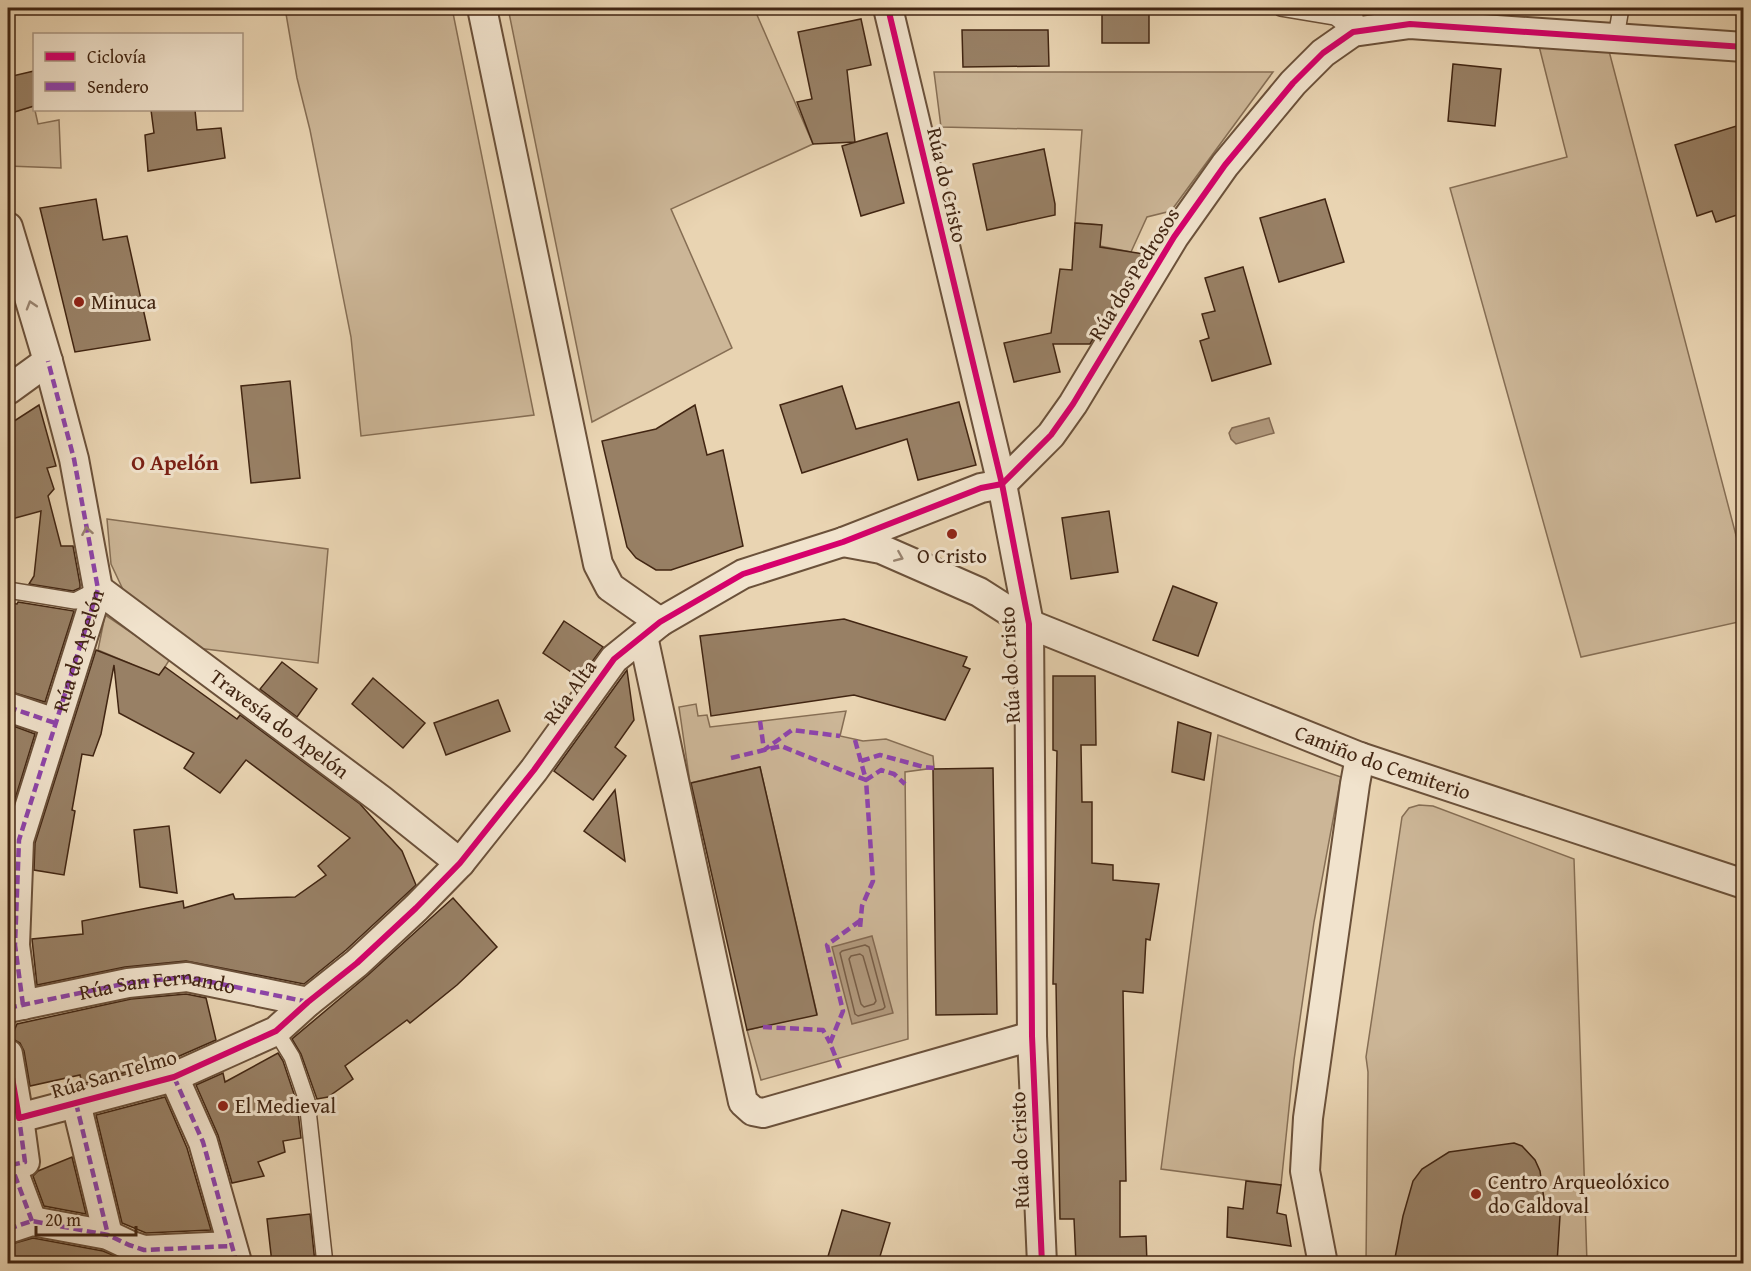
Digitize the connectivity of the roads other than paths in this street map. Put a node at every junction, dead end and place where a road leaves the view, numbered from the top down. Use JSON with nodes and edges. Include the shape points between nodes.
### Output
{"nodes":[{"id":1,"x":483,"y":8,"type":"edge"},
{"id":2,"x":888,"y":8,"type":"edge"},
{"id":3,"x":1281,"y":8,"type":"edge"},
{"id":4,"x":1621,"y":8,"type":"edge"},
{"id":5,"x":1349,"y":20,"type":"edge"},
{"id":6,"x":1616,"y":38,"type":"junction"},
{"id":7,"x":1743,"y":48,"type":"edge"},
{"id":8,"x":8,"y":227,"type":"edge"},
{"id":9,"x":48,"y":361,"type":"junction"},
{"id":10,"x":8,"y":390,"type":"edge"},
{"id":11,"x":1002,"y":484,"type":"junction"},
{"id":12,"x":843,"y":542,"type":"junction"},
{"id":13,"x":98,"y":589,"type":"junction"},
{"id":14,"x":8,"y":590,"type":"edge"},
{"id":15,"x":1029,"y":624,"type":"junction"},
{"id":16,"x":651,"y":629,"type":"junction"},
{"id":17,"x":8,"y":707,"type":"edge"},
{"id":18,"x":55,"y":723,"type":"junction"},
{"id":19,"x":1360,"y":757,"type":"junction"},
{"id":20,"x":14,"y":841,"type":"edge"},
{"id":21,"x":460,"y":863,"type":"junction"},
{"id":22,"x":1743,"y":884,"type":"edge"},
{"id":23,"x":11,"y":946,"type":"edge"},
{"id":24,"x":308,"y":1002,"type":"junction"},
{"id":25,"x":15,"y":1006,"type":"edge"},
{"id":26,"x":276,"y":1031,"type":"junction"},
{"id":27,"x":1032,"y":1036,"type":"junction"},
{"id":28,"x":8,"y":1054,"type":"edge"},
{"id":29,"x":174,"y":1077,"type":"junction"},
{"id":30,"x":10,"y":1084,"type":"edge"},
{"id":31,"x":76,"y":1104,"type":"junction"},
{"id":32,"x":19,"y":1118,"type":"junction"},
{"id":33,"x":9,"y":1165,"type":"edge"},
{"id":34,"x":20,"y":1225,"type":"edge"},
{"id":35,"x":108,"y":1235,"type":"junction"},
{"id":36,"x":234,"y":1255,"type":"edge"},
{"id":37,"x":325,"y":1263,"type":"edge"},
{"id":38,"x":1042,"y":1263,"type":"edge"},
{"id":39,"x":1323,"y":1263,"type":"edge"}],
"edges":[{"from":1,"to":16,"type":"street","via":[[598,564],[610,587]]},
{"from":2,"to":11,"type":"street","name":"Rúa do Cristo"},
{"from":3,"to":5,"type":"lane"},
{"from":4,"to":6,"type":"lane"},
{"from":5,"to":6,"type":"street","name":"Rúa dos Pedrosos"},
{"from":5,"to":11,"type":"street","name":"Rúa dos Pedrosos","via":[[1225,165],[1174,237],[1073,404],[1051,435]]},
{"from":6,"to":7,"type":"street","name":"Rúa dos Pedrosos"},
{"from":9,"to":8,"type":"street","name":"Rúa do Apelón","one_way":true},
{"from":9,"to":10,"type":"street"},
{"from":13,"to":9,"type":"street","name":"Rúa do Apelón","one_way":true,"via":[[74,459]]},
{"from":11,"to":12,"type":"street","name":"Rúa Alta","via":[[981,488]]},
{"from":11,"to":15,"type":"street","name":"Rúa do Cristo"},
{"from":12,"to":15,"type":"street","name":"Rúa Alta","one_way":true,"via":[[881,549],[979,592]]},
{"from":12,"to":16,"type":"street","name":"Rúa Alta","via":[[743,574]]},
{"from":13,"to":14,"type":"lane","via":[[75,601]]},
{"from":13,"to":18,"type":"street","name":"Rúa do Apelón"},
{"from":13,"to":21,"type":"street","name":"Travesía do Apelón"},
{"from":15,"to":19,"type":"street","name":"Camiño do Cemiterio"},
{"from":15,"to":27,"type":"street","name":"Rúa do Cristo"},
{"from":16,"to":21,"type":"street","name":"Rúa Alta","via":[[614,658],[534,770]]},
{"from":16,"to":27,"type":"street","via":[[743,1102],[753,1111],[763,1113]]},
{"from":17,"to":18,"type":"street"},
{"from":18,"to":20,"type":"street","name":"Rúa do Apelón"},
{"from":19,"to":22,"type":"street","name":"Camiño do Cemiterio"},
{"from":19,"to":39,"type":"street","via":[[1308,1118],[1305,1171]]},
{"from":20,"to":23,"type":"street","name":"Rúa do Apelón"},
{"from":21,"to":24,"type":"street","name":"Rúa Alta","via":[[357,963]]},
{"from":23,"to":25,"type":"street","name":"Rúa do Apelón"},
{"from":24,"to":25,"type":"street","name":"Rúa San Fernando","via":[[187,977],[128,983]]},
{"from":24,"to":26,"type":"street","name":"Rúa San Telmo"},
{"from":26,"to":29,"type":"street","name":"Rúa San Telmo"},
{"from":26,"to":37,"type":"lane","via":[[292,1057],[307,1101]]},
{"from":27,"to":38,"type":"street","name":"Rúa do Cristo"},
{"from":28,"to":30,"type":"street"},
{"from":29,"to":31,"type":"street","name":"Rúa San Telmo"},
{"from":29,"to":36,"type":"street","via":[[203,1142]]},
{"from":30,"to":32,"type":"street"},
{"from":31,"to":32,"type":"street","name":"Rúa San Telmo"},
{"from":31,"to":35,"type":"street"},
{"from":32,"to":33,"type":"street","via":[[24,1162]]},
{"from":33,"to":34,"type":"street"},
{"from":34,"to":35,"type":"street"},
{"from":35,"to":36,"type":"street","via":[[144,1250]]}]}
